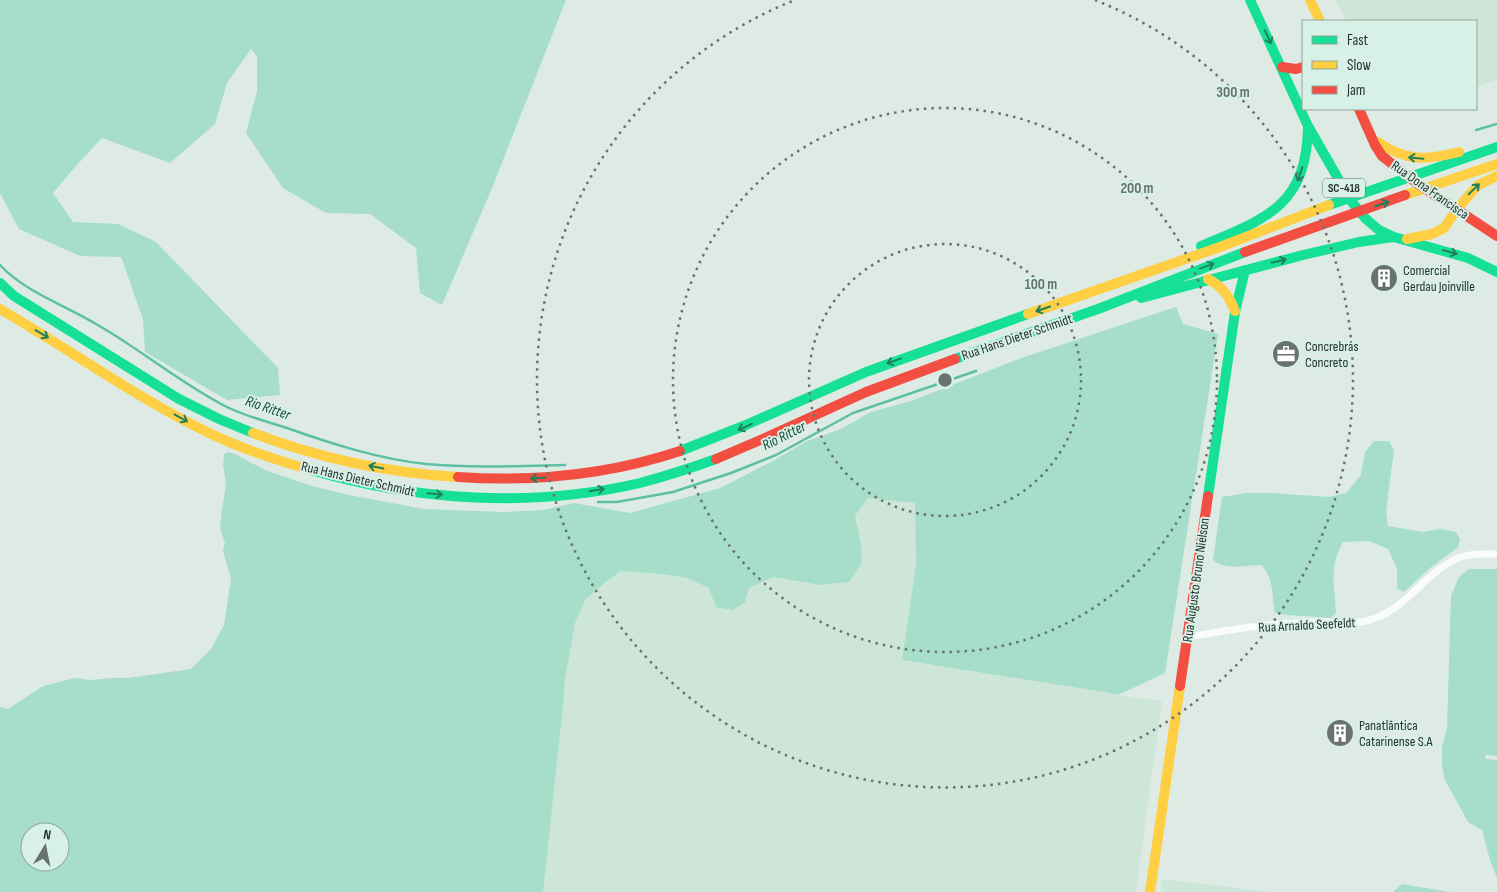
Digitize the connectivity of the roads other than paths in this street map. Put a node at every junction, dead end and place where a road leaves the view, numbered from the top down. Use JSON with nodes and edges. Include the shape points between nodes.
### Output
{"nodes":[{"id":1,"x":1250,"y":0,"type":"edge"},
{"id":2,"x":1310,"y":0,"type":"edge"},
{"id":3,"x":1320,"y":20,"type":"edge"},
{"id":4,"x":1302,"y":67,"type":"edge"},
{"id":5,"x":1282,"y":68,"type":"junction"},
{"id":6,"x":1359,"y":110,"type":"edge"},
{"id":7,"x":1308,"y":126,"type":"junction"},
{"id":8,"x":1371,"y":137,"type":"junction"},
{"id":9,"x":1497,"y":141,"type":"edge"},
{"id":10,"x":1497,"y":147,"type":"edge"},
{"id":11,"x":1497,"y":164,"type":"edge"},
{"id":12,"x":1497,"y":176,"type":"edge"},
{"id":13,"x":1457,"y":209,"type":"junction"},
{"id":14,"x":1497,"y":236,"type":"edge"},
{"id":15,"x":1399,"y":238,"type":"junction"},
{"id":16,"x":1245,"y":270,"type":"junction"},
{"id":17,"x":1497,"y":272,"type":"edge"},
{"id":18,"x":1208,"y":279,"type":"junction"},
{"id":19,"x":0,"y":283,"type":"edge"},
{"id":20,"x":1089,"y":294,"type":"junction"},
{"id":21,"x":0,"y":309,"type":"edge"},
{"id":22,"x":1093,"y":311,"type":"junction"},
{"id":23,"x":1235,"y":312,"type":"junction"},
{"id":24,"x":1497,"y":554,"type":"edge"},
{"id":25,"x":1187,"y":637,"type":"junction"},
{"id":26,"x":1150,"y":892,"type":"edge"}],
"edges":[{"from":1,"to":5,"type":"main road","number":"SC-418","one_way":true},
{"from":2,"to":3,"type":"main road"},
{"from":4,"to":5,"type":"main road"},
{"from":5,"to":7,"type":"main road","number":"SC-418"},
{"from":6,"to":8,"type":"main road","name":"Rua Dona Francisca"},
{"from":7,"to":15,"type":"main road","number":"SC-418","via":[[1351,201],[1379,230]]},
{"from":7,"to":20,"type":"main road","one_way":true,"via":[[1308,143],[1298,180],[1286,198],[1269,213],[1254,224]]},
{"from":9,"to":8,"type":"main road","one_way":true,"via":[[1441,157],[1420,159],[1387,150]]},
{"from":8,"to":13,"type":"main road","name":"Rua Dona Francisca","via":[[1382,156]]},
{"from":10,"to":20,"type":"main road","name":"Rua Hans Dieter Schmidt","via":[[1330,204]]},
{"from":22,"to":11,"type":"main road","name":"Rua Hans Dieter Schmidt","one_way":true,"via":[[1162,283]]},
{"from":13,"to":12,"type":"main road","one_way":true,"via":[[1478,185]]},
{"from":13,"to":14,"type":"main road","name":"Rua Dona Francisca"},
{"from":13,"to":15,"type":"main road","via":[[1444,228],[1432,234]]},
{"from":16,"to":15,"type":"main road","one_way":true,"via":[[1375,239]]},
{"from":15,"to":17,"type":"main road","one_way":true,"via":[[1468,258]]},
{"from":16,"to":18,"type":"main road"},
{"from":16,"to":23,"type":"main road","name":"Rua Augusto Bruno Nielson"},
{"from":18,"to":22,"type":"main road"},
{"from":18,"to":23,"type":"main road","via":[[1224,288]]},
{"from":20,"to":19,"type":"main road","name":"Rua Hans Dieter Schmidt","one_way":true,"via":[[876,367],[745,427],[672,454],[626,467],[592,472],[523,479],[479,479],[396,472],[346,461],[236,427],[148,381],[14,296]]},
{"from":21,"to":22,"type":"main road","name":"Rua Hans Dieter Schmidt","one_way":true,"via":[[166,410],[234,444],[306,468],[380,487],[488,498],[585,492],[666,475],[744,447],[882,385]]},
{"from":23,"to":25,"type":"main road","name":"Rua Augusto Bruno Nielson"},
{"from":24,"to":25,"type":"street","name":"Rua Arnaldo Seefeldt","via":[[1457,559],[1436,572],[1402,603],[1360,623],[1282,624]]},
{"from":25,"to":26,"type":"main road","name":"Rua Augusto Bruno Nielson"}]}
